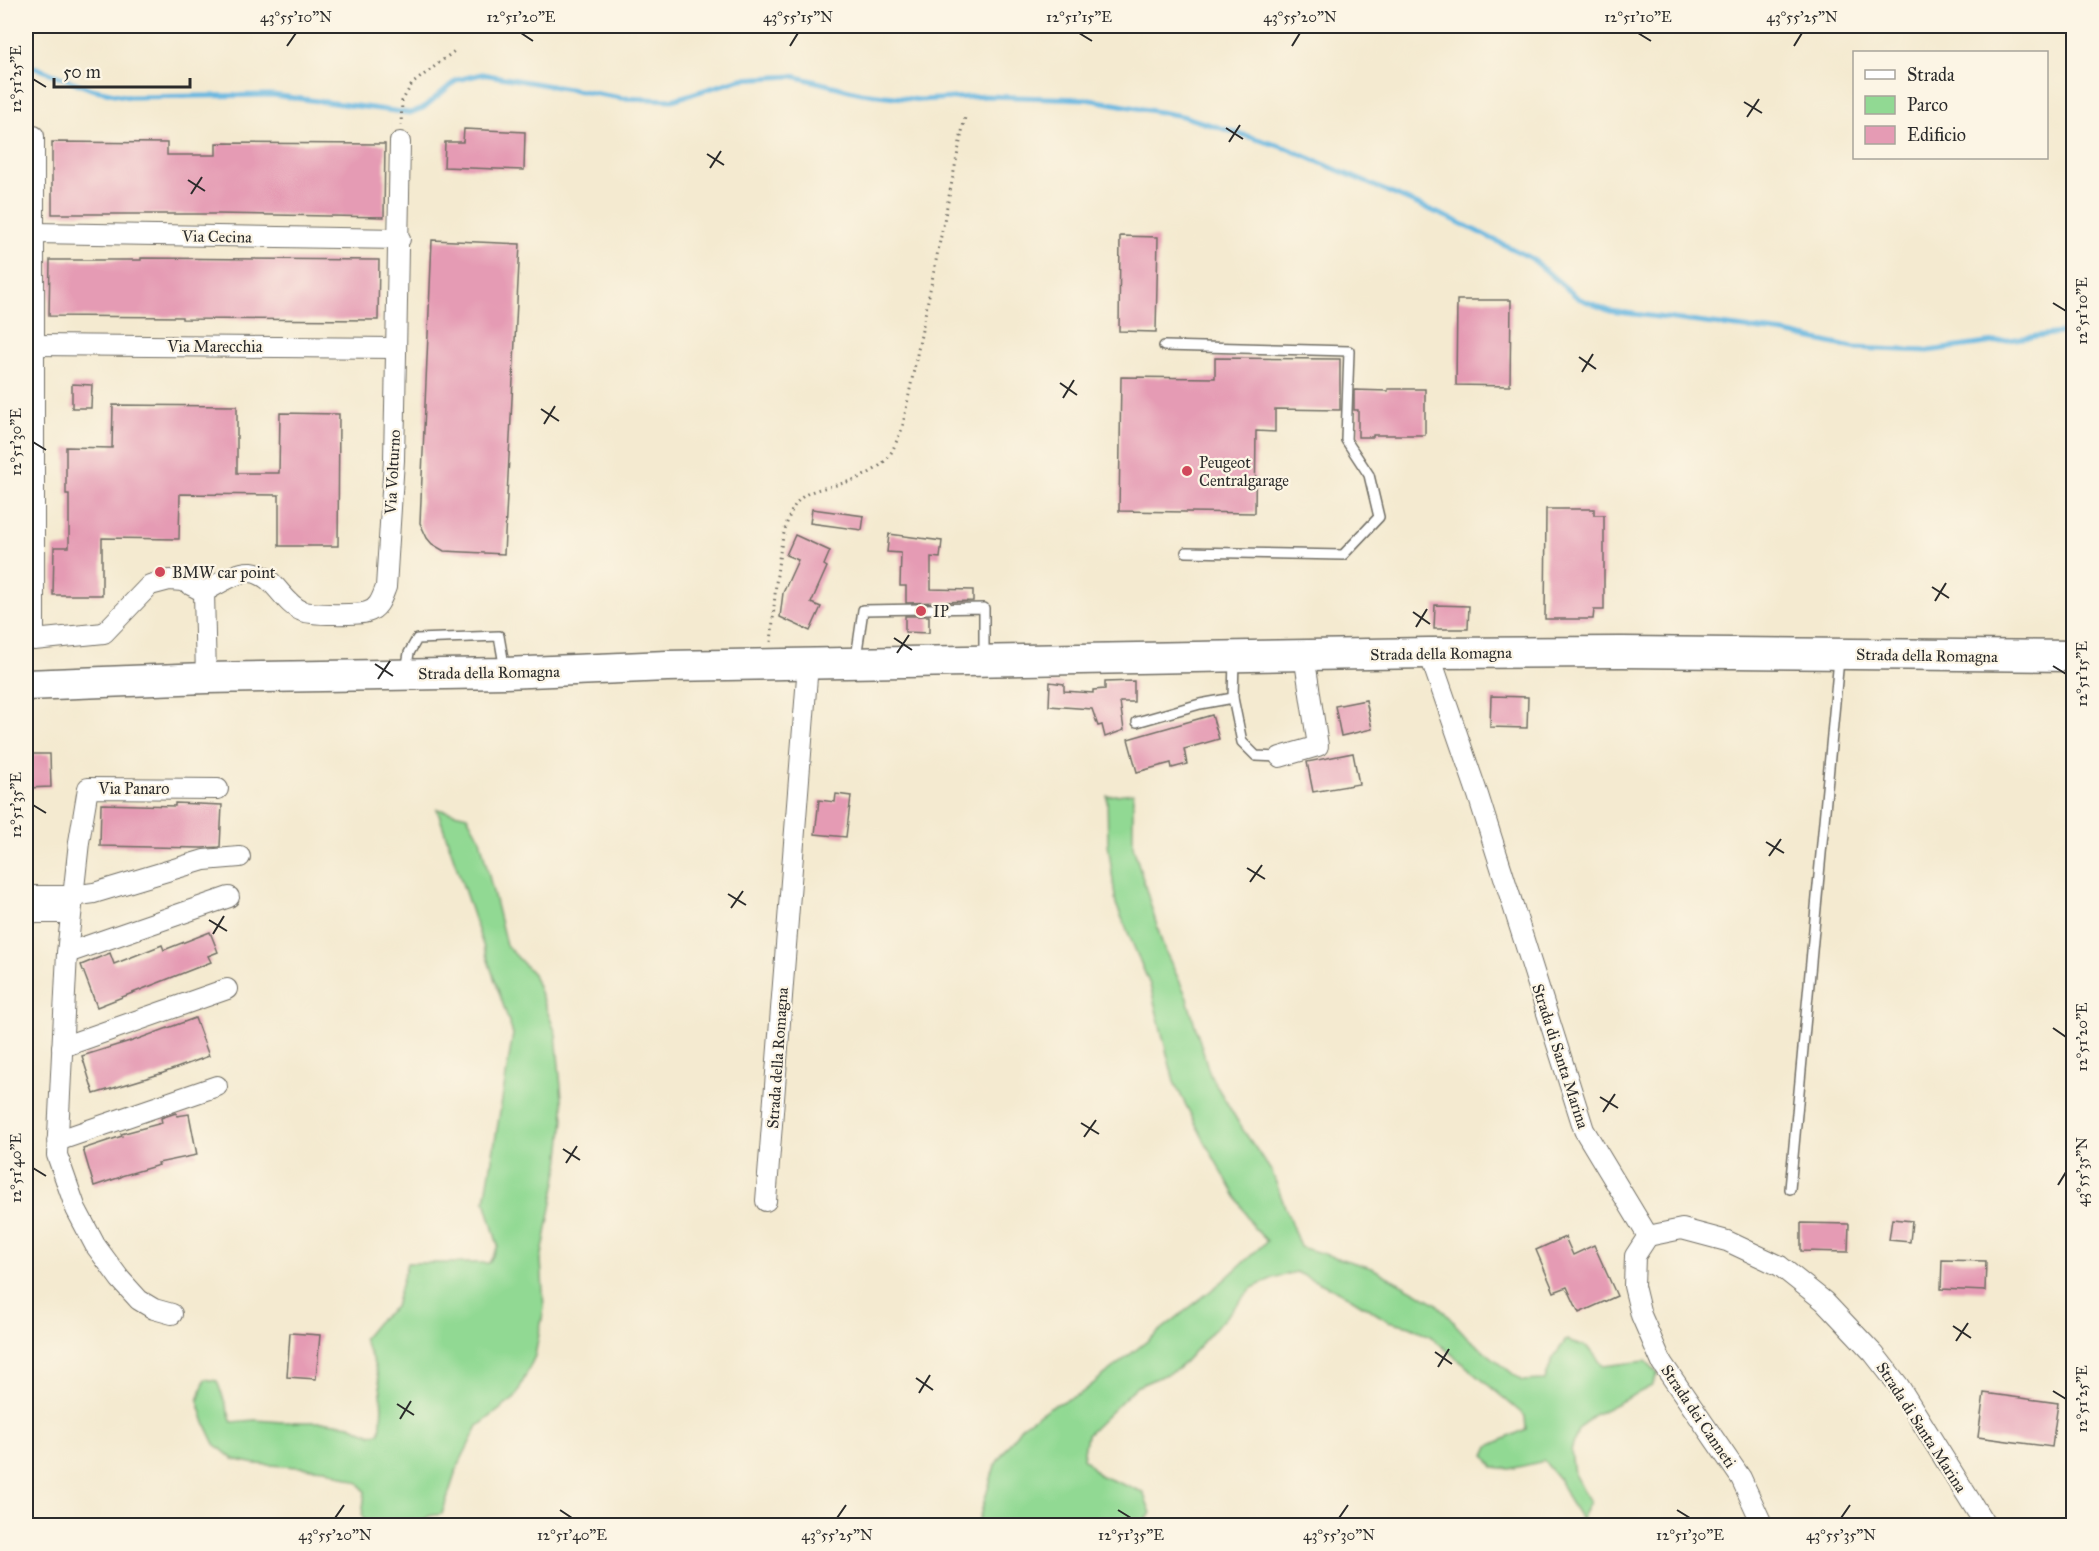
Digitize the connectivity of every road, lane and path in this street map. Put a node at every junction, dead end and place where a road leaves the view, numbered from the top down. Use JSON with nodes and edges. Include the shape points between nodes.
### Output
{"nodes":[{"id":1,"x":457,"y":49,"type":"dead end"},
{"id":2,"x":402,"y":101,"type":"dead end"},
{"id":3,"x":965,"y":117,"type":"dead end"},
{"id":4,"x":33,"y":136,"type":"dead end"},
{"id":5,"x":400,"y":142,"type":"dead end"},
{"id":6,"x":34,"y":233,"type":"junction"},
{"id":7,"x":400,"y":239,"type":"junction"},
{"id":8,"x":29,"y":275,"type":"edge"},
{"id":9,"x":34,"y":345,"type":"junction"},
{"id":10,"x":1164,"y":346,"type":"dead end"},
{"id":11,"x":396,"y":348,"type":"junction"},
{"id":12,"x":1186,"y":552,"type":"dead end"},
{"id":13,"x":204,"y":592,"type":"junction"},
{"id":14,"x":30,"y":641,"type":"edge"},
{"id":15,"x":1429,"y":653,"type":"junction"},
{"id":16,"x":1839,"y":653,"type":"junction"},
{"id":17,"x":1304,"y":655,"type":"junction"},
{"id":18,"x":1234,"y":656,"type":"junction"},
{"id":19,"x":2073,"y":656,"type":"edge"},
{"id":20,"x":984,"y":661,"type":"junction"},
{"id":21,"x":855,"y":663,"type":"junction"},
{"id":22,"x":808,"y":664,"type":"junction"},
{"id":23,"x":769,"y":665,"type":"junction"},
{"id":24,"x":206,"y":678,"type":"junction"},
{"id":25,"x":26,"y":686,"type":"edge"},
{"id":26,"x":1233,"y":698,"type":"junction"},
{"id":27,"x":1137,"y":722,"type":"dead end"},
{"id":28,"x":1280,"y":757,"type":"joint"},
{"id":29,"x":218,"y":789,"type":"dead end"},
{"id":30,"x":240,"y":857,"type":"dead end"},
{"id":31,"x":26,"y":896,"type":"edge"},
{"id":32,"x":229,"y":897,"type":"dead end"},
{"id":33,"x":72,"y":905,"type":"junction"},
{"id":34,"x":26,"y":913,"type":"edge"},
{"id":35,"x":67,"y":953,"type":"junction"},
{"id":36,"x":227,"y":989,"type":"dead end"},
{"id":37,"x":62,"y":1047,"type":"junction"},
{"id":38,"x":217,"y":1086,"type":"dead end"},
{"id":39,"x":57,"y":1141,"type":"junction"},
{"id":40,"x":1790,"y":1189,"type":"dead end"},
{"id":41,"x":766,"y":1201,"type":"dead end"},
{"id":42,"x":1648,"y":1236,"type":"junction"},
{"id":43,"x":172,"y":1314,"type":"dead end"},
{"id":44,"x":1763,"y":1526,"type":"edge"},
{"id":45,"x":1986,"y":1526,"type":"edge"}],
"edges":[{"from":1,"to":2,"type":"path","via":[[412,84]]},
{"from":3,"to":23,"type":"path","via":[[902,429],[890,454],[876,469],[852,482],[813,490],[799,499],[789,513],[782,542]]},
{"from":4,"to":6,"type":"street"},
{"from":5,"to":7,"type":"street","name":"Via Volturno"},
{"from":6,"to":7,"type":"street","name":"Via Cecina"},
{"from":6,"to":8,"type":"street"},
{"from":7,"to":11,"type":"street","name":"Via Volturno"},
{"from":8,"to":9,"type":"street"},
{"from":9,"to":11,"type":"street","name":"Via Marecchia"},
{"from":9,"to":14,"type":"street"},
{"from":10,"to":12,"type":"lane","via":[[1348,351],[1346,440],[1369,475],[1378,517],[1343,555]]},
{"from":11,"to":13,"type":"street","name":"Via Volturno","via":[[386,587],[380,603],[368,612],[302,611],[271,581],[251,572],[229,577]]},
{"from":13,"to":14,"type":"street","via":[[183,581],[150,585],[104,633]]},
{"from":13,"to":24,"type":"street"},
{"from":15,"to":16,"type":"main road","name":"Strada della Romagna"},
{"from":15,"to":17,"type":"main road","name":"Strada della Romagna"},
{"from":15,"to":42,"type":"street","name":"Strada di Santa Marina","via":[[1584,1130]]},
{"from":16,"to":19,"type":"main road","name":"Strada della Romagna"},
{"from":16,"to":40,"type":"lane"},
{"from":17,"to":18,"type":"main road","name":"Strada della Romagna"},
{"from":17,"to":28,"type":"street","via":[[1318,746]]},
{"from":18,"to":20,"type":"main road","name":"Strada della Romagna"},
{"from":18,"to":26,"type":"lane"},
{"from":20,"to":21,"type":"main road","name":"Strada della Romagna"},
{"from":20,"to":21,"type":"lane","via":[[984,608],[962,608],[863,610]]},
{"from":21,"to":22,"type":"main road","name":"Strada della Romagna"},
{"from":22,"to":23,"type":"main road","name":"Strada della Romagna"},
{"from":22,"to":41,"type":"street","name":"Strada della Romagna"},
{"from":23,"to":24,"type":"main road","name":"Strada della Romagna"},
{"from":24,"to":25,"type":"main road","name":"Strada della Romagna"},
{"from":26,"to":27,"type":"lane"},
{"from":26,"to":28,"type":"lane","via":[[1242,742],[1256,756]]},
{"from":29,"to":33,"type":"street","name":"Via Panaro","via":[[88,788]]},
{"from":30,"to":33,"type":"street","via":[[204,860],[94,893]]},
{"from":31,"to":33,"type":"street"},
{"from":32,"to":35,"type":"street"},
{"from":33,"to":34,"type":"street"},
{"from":33,"to":35,"type":"street","name":"Via Panaro"},
{"from":35,"to":37,"type":"street","name":"Via Panaro"},
{"from":36,"to":37,"type":"street"},
{"from":37,"to":39,"type":"street","name":"Via Panaro"},
{"from":38,"to":39,"type":"street"},
{"from":39,"to":43,"type":"street","name":"Via Panaro","via":[[57,1155],[76,1209],[95,1245],[140,1300]]},
{"from":42,"to":44,"type":"street","name":"Strada dei Canneti","via":[[1635,1256],[1634,1287],[1641,1315],[1662,1364],[1741,1478]]},
{"from":42,"to":45,"type":"street","name":"Strada di Santa Marina","via":[[1682,1229],[1727,1241],[1780,1266],[1824,1301],[1899,1386]]}]}
